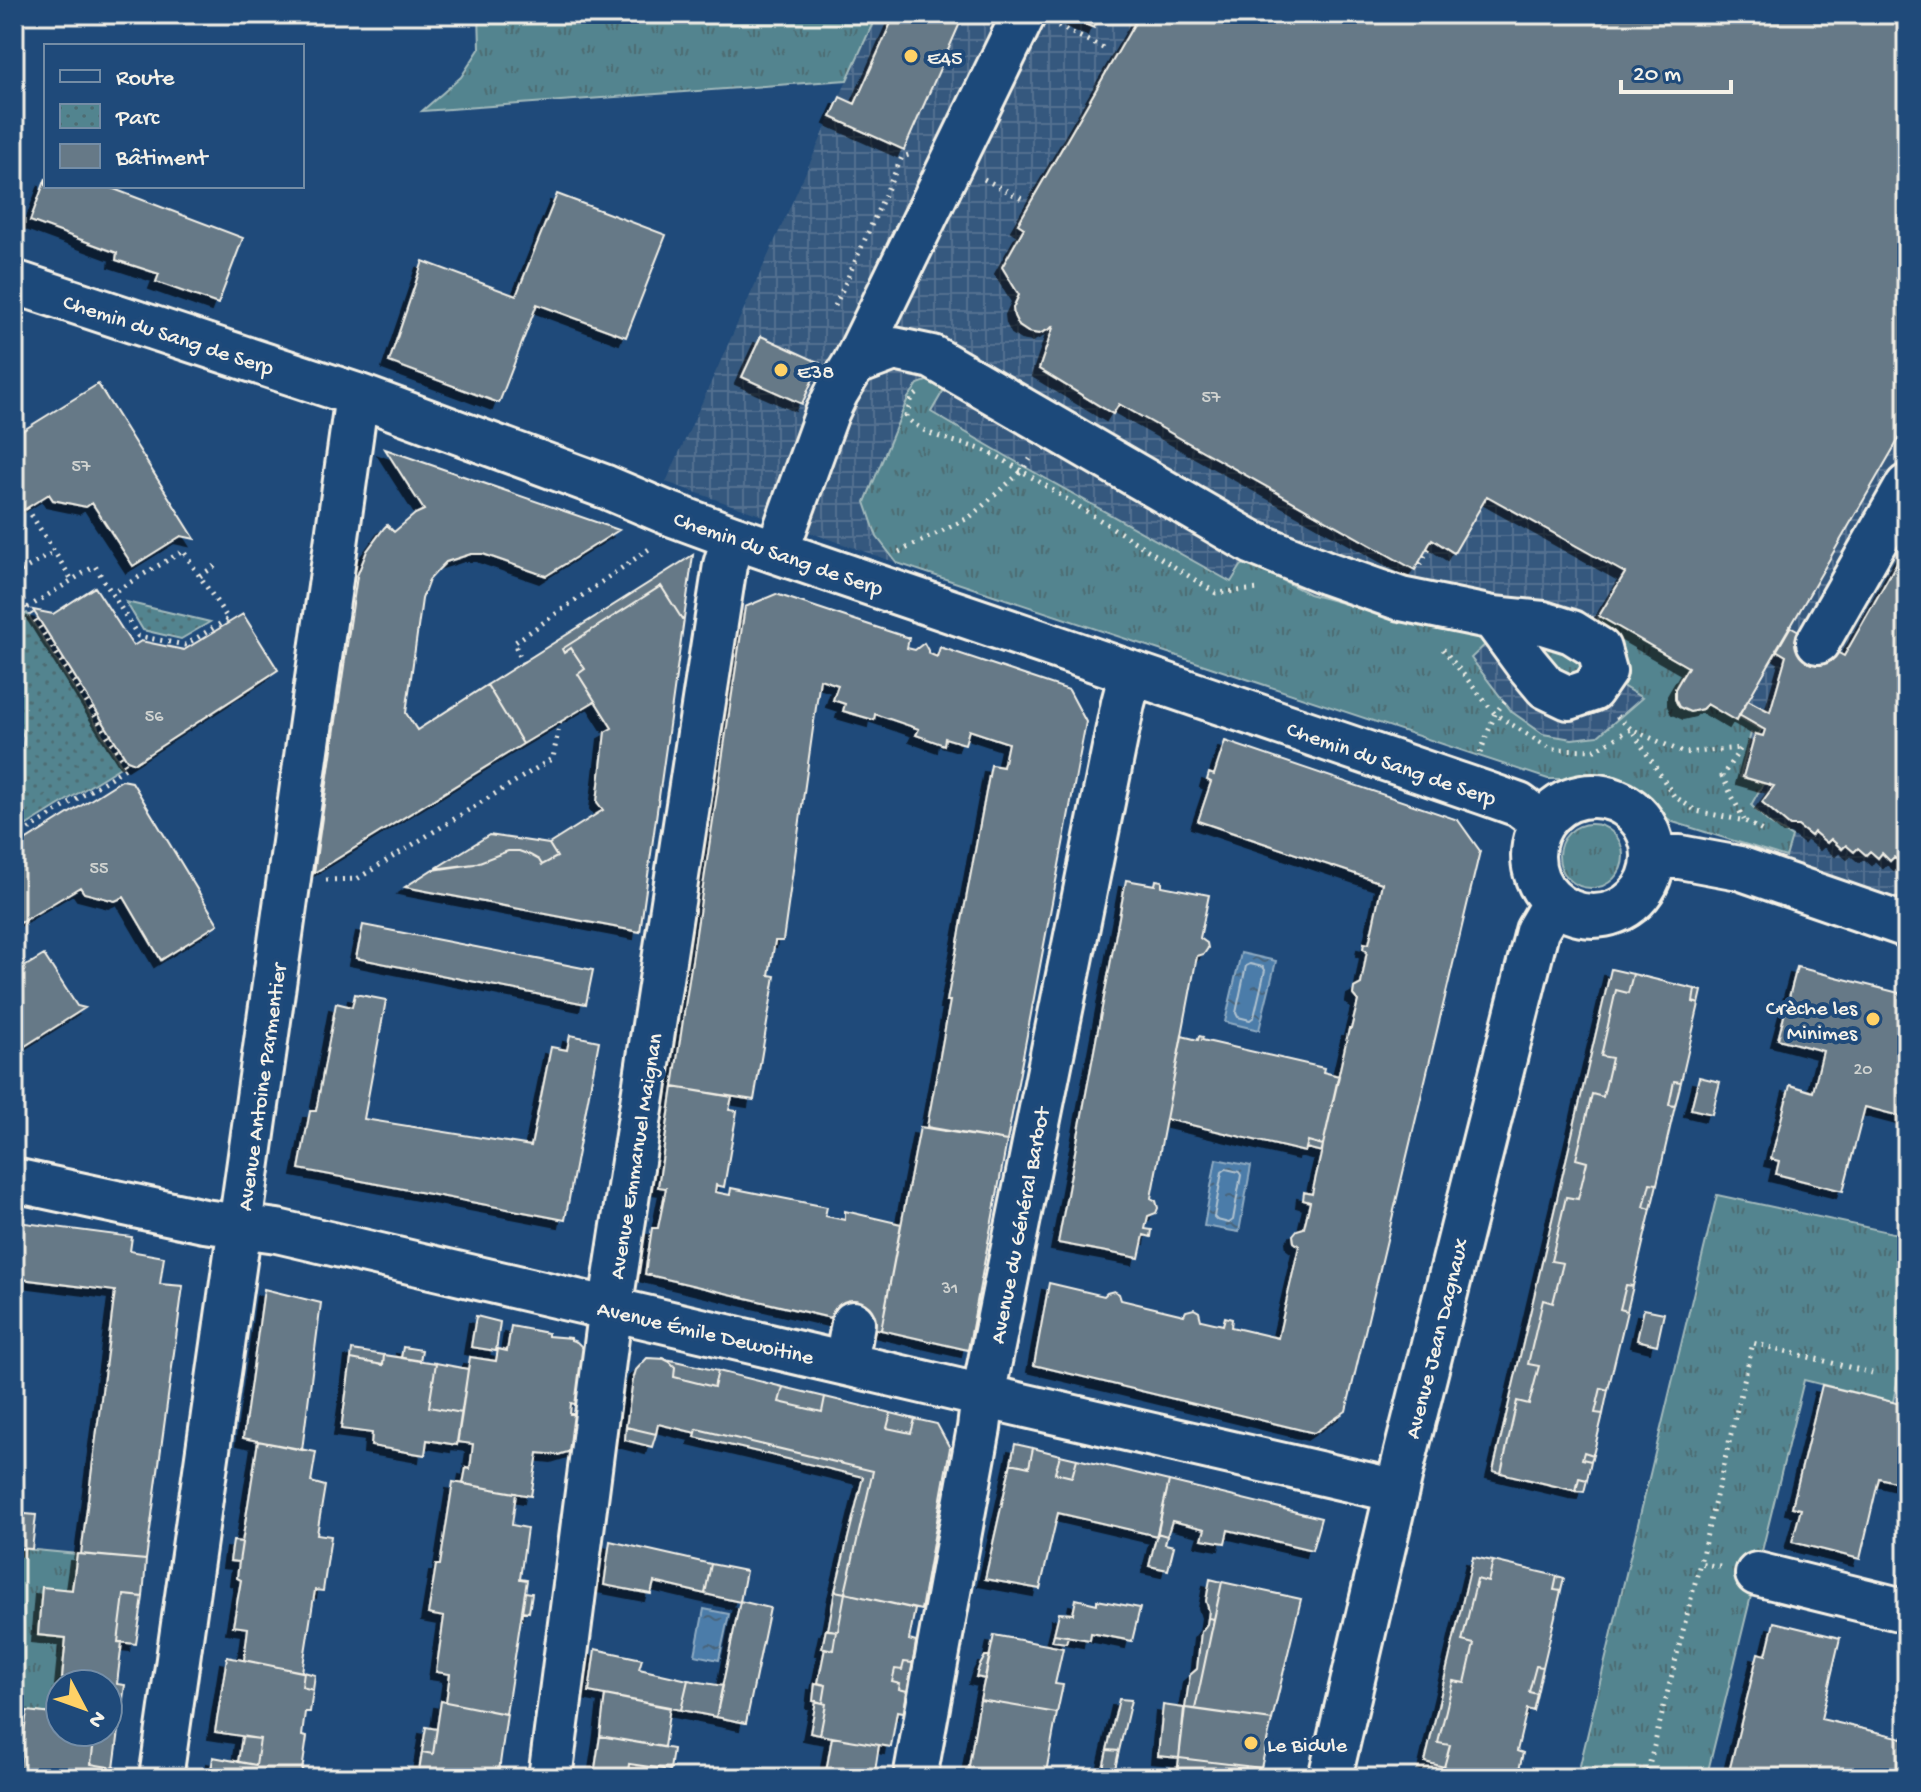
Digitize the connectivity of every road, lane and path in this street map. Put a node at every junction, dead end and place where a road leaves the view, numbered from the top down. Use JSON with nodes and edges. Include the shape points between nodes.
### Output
{"nodes":[{"id":1,"x":1040,"y":20,"type":"edge"},
{"id":2,"x":1105,"y":49,"type":"dead end"},
{"id":3,"x":14,"y":282,"type":"edge"},
{"id":4,"x":854,"y":364,"type":"junction"},
{"id":5,"x":357,"y":395,"type":"junction"},
{"id":6,"x":1907,"y":486,"type":"edge"},
{"id":7,"x":27,"y":508,"type":"dead end"},
{"id":8,"x":665,"y":512,"type":"junction"},
{"id":9,"x":733,"y":537,"type":"junction"},
{"id":10,"x":777,"y":551,"type":"junction"},
{"id":11,"x":54,"y":552,"type":"junction"},
{"id":12,"x":892,"y":556,"type":"dead end"},
{"id":13,"x":218,"y":564,"type":"dead end"},
{"id":14,"x":14,"y":575,"type":"edge"},
{"id":15,"x":200,"y":576,"type":"junction"},
{"id":16,"x":72,"y":580,"type":"junction"},
{"id":17,"x":14,"y":586,"type":"edge"},
{"id":18,"x":1263,"y":589,"type":"dead end"},
{"id":19,"x":112,"y":593,"type":"junction"},
{"id":20,"x":28,"y":608,"type":"junction"},
{"id":21,"x":14,"y":616,"type":"edge"},
{"id":22,"x":1493,"y":618,"type":"junction"},
{"id":23,"x":1818,"y":642,"type":"dead end"},
{"id":24,"x":1440,"y":647,"type":"dead end"},
{"id":25,"x":523,"y":663,"type":"dead end"},
{"id":26,"x":1131,"y":673,"type":"junction"},
{"id":27,"x":1592,"y":690,"type":"junction"},
{"id":28,"x":560,"y":721,"type":"dead end"},
{"id":29,"x":1631,"y":729,"type":"junction"},
{"id":30,"x":1745,"y":821,"type":"junction"},
{"id":31,"x":1543,"y":823,"type":"junction"},
{"id":32,"x":1768,"y":834,"type":"dead end"},
{"id":33,"x":14,"y":839,"type":"edge"},
{"id":34,"x":1653,"y":857,"type":"junction"},
{"id":35,"x":289,"y":881,"type":"junction"},
{"id":36,"x":1554,"y":902,"type":"junction"},
{"id":37,"x":1907,"y":926,"type":"edge"},
{"id":38,"x":14,"y":1180,"type":"edge"},
{"id":39,"x":240,"y":1226,"type":"junction"},
{"id":40,"x":611,"y":1309,"type":"junction"},
{"id":41,"x":853,"y":1323,"type":"dead end"},
{"id":42,"x":846,"y":1364,"type":"junction"},
{"id":43,"x":1872,"y":1373,"type":"dead end"},
{"id":44,"x":983,"y":1396,"type":"junction"},
{"id":45,"x":1397,"y":1491,"type":"junction"},
{"id":46,"x":1700,"y":1563,"type":"junction"},
{"id":47,"x":1757,"y":1574,"type":"joint"},
{"id":48,"x":1907,"y":1611,"type":"edge"},
{"id":49,"x":161,"y":1778,"type":"edge"},
{"id":50,"x":550,"y":1778,"type":"edge"},
{"id":51,"x":915,"y":1778,"type":"edge"},
{"id":52,"x":1330,"y":1778,"type":"edge"},
{"id":53,"x":1646,"y":1778,"type":"edge"}],
"edges":[{"from":1,"to":2,"type":"path"},
{"from":1,"to":4,"type":"street"},
{"from":3,"to":5,"type":"street","name":"Chemin du Sang de Serp"},
{"from":4,"to":10,"type":"street","via":[[827,413]]},
{"from":4,"to":22,"type":"street","via":[[894,349],[932,357],[1253,543],[1401,599]]},
{"from":5,"to":8,"type":"street","name":"Chemin du Sang de Serp"},
{"from":5,"to":35,"type":"street","name":"Avenue Antoine Parmentier"},
{"from":6,"to":23,"type":"street"},
{"from":7,"to":11,"type":"path"},
{"from":8,"to":9,"type":"street","name":"Chemin du Sang de Serp"},
{"from":8,"to":25,"type":"path","via":[[662,540],[514,643]]},
{"from":9,"to":10,"type":"street","name":"Chemin du Sang de Serp"},
{"from":9,"to":40,"type":"street","name":"Avenue Emmanuel Maignan"},
{"from":10,"to":26,"type":"street","name":"Chemin du Sang de Serp"},
{"from":11,"to":14,"type":"path"},
{"from":11,"to":16,"type":"path"},
{"from":12,"to":18,"type":"path","via":[[970,517],[1022,471],[1216,593]]},
{"from":13,"to":15,"type":"path"},
{"from":15,"to":19,"type":"path","via":[[183,551]]},
{"from":15,"to":19,"type":"path","via":[[228,619],[185,645],[138,636]]},
{"from":16,"to":19,"type":"path","via":[[95,566]]},
{"from":16,"to":20,"type":"path"},
{"from":17,"to":20,"type":"path"},
{"from":20,"to":21,"type":"path"},
{"from":20,"to":33,"type":"path","via":[[127,767]]},
{"from":22,"to":27,"type":"street","via":[[1546,687],[1569,698]]},
{"from":22,"to":27,"type":"street","via":[[1543,623],[1572,632],[1599,649],[1605,671]]},
{"from":24,"to":29,"type":"path","via":[[1495,714],[1551,749],[1595,750]]},
{"from":26,"to":31,"type":"street","name":"Chemin du Sang de Serp","via":[[1519,805]]},
{"from":26,"to":44,"type":"street","name":"Avenue du Général Barbot"},
{"from":27,"to":29,"type":"path"},
{"from":28,"to":35,"type":"path","via":[[553,758],[357,879]]},
{"from":29,"to":30,"type":"path","via":[[1674,796],[1696,811]]},
{"from":29,"to":30,"type":"path","via":[[1684,753],[1741,748],[1722,776]]},
{"from":30,"to":32,"type":"path"},
{"from":31,"to":34,"type":"street","via":[[1564,803],[1581,797],[1614,799],[1639,817]]},
{"from":31,"to":36,"type":"street","via":[[1532,856],[1542,889]]},
{"from":34,"to":36,"type":"street","via":[[1649,877],[1626,906],[1589,916]]},
{"from":34,"to":37,"type":"street","via":[[1739,868]]},
{"from":35,"to":39,"type":"street","name":"Avenue Antoine Parmentier"},
{"from":36,"to":45,"type":"street","name":"Avenue Jean Dagnaux","via":[[1537,931]]},
{"from":38,"to":39,"type":"street","name":"Avenue Émile Dewoitine"},
{"from":39,"to":40,"type":"street","name":"Avenue Émile Dewoitine"},
{"from":39,"to":49,"type":"street","name":"Avenue Antoine Parmentier"},
{"from":40,"to":42,"type":"street","name":"Avenue Émile Dewoitine"},
{"from":40,"to":50,"type":"street","name":"Avenue Emmanuel Maignan"},
{"from":41,"to":42,"type":"street"},
{"from":42,"to":44,"type":"street","name":"Avenue Émile Dewoitine"},
{"from":43,"to":46,"type":"path","via":[[1753,1343]]},
{"from":44,"to":45,"type":"street","name":"Avenue Émile Dewoitine"},
{"from":44,"to":51,"type":"street","name":"Avenue du Général Barbot"},
{"from":45,"to":52,"type":"street","name":"Avenue Jean Dagnaux"},
{"from":46,"to":47,"type":"path"},
{"from":46,"to":53,"type":"path"},
{"from":47,"to":48,"type":"street"}]}
